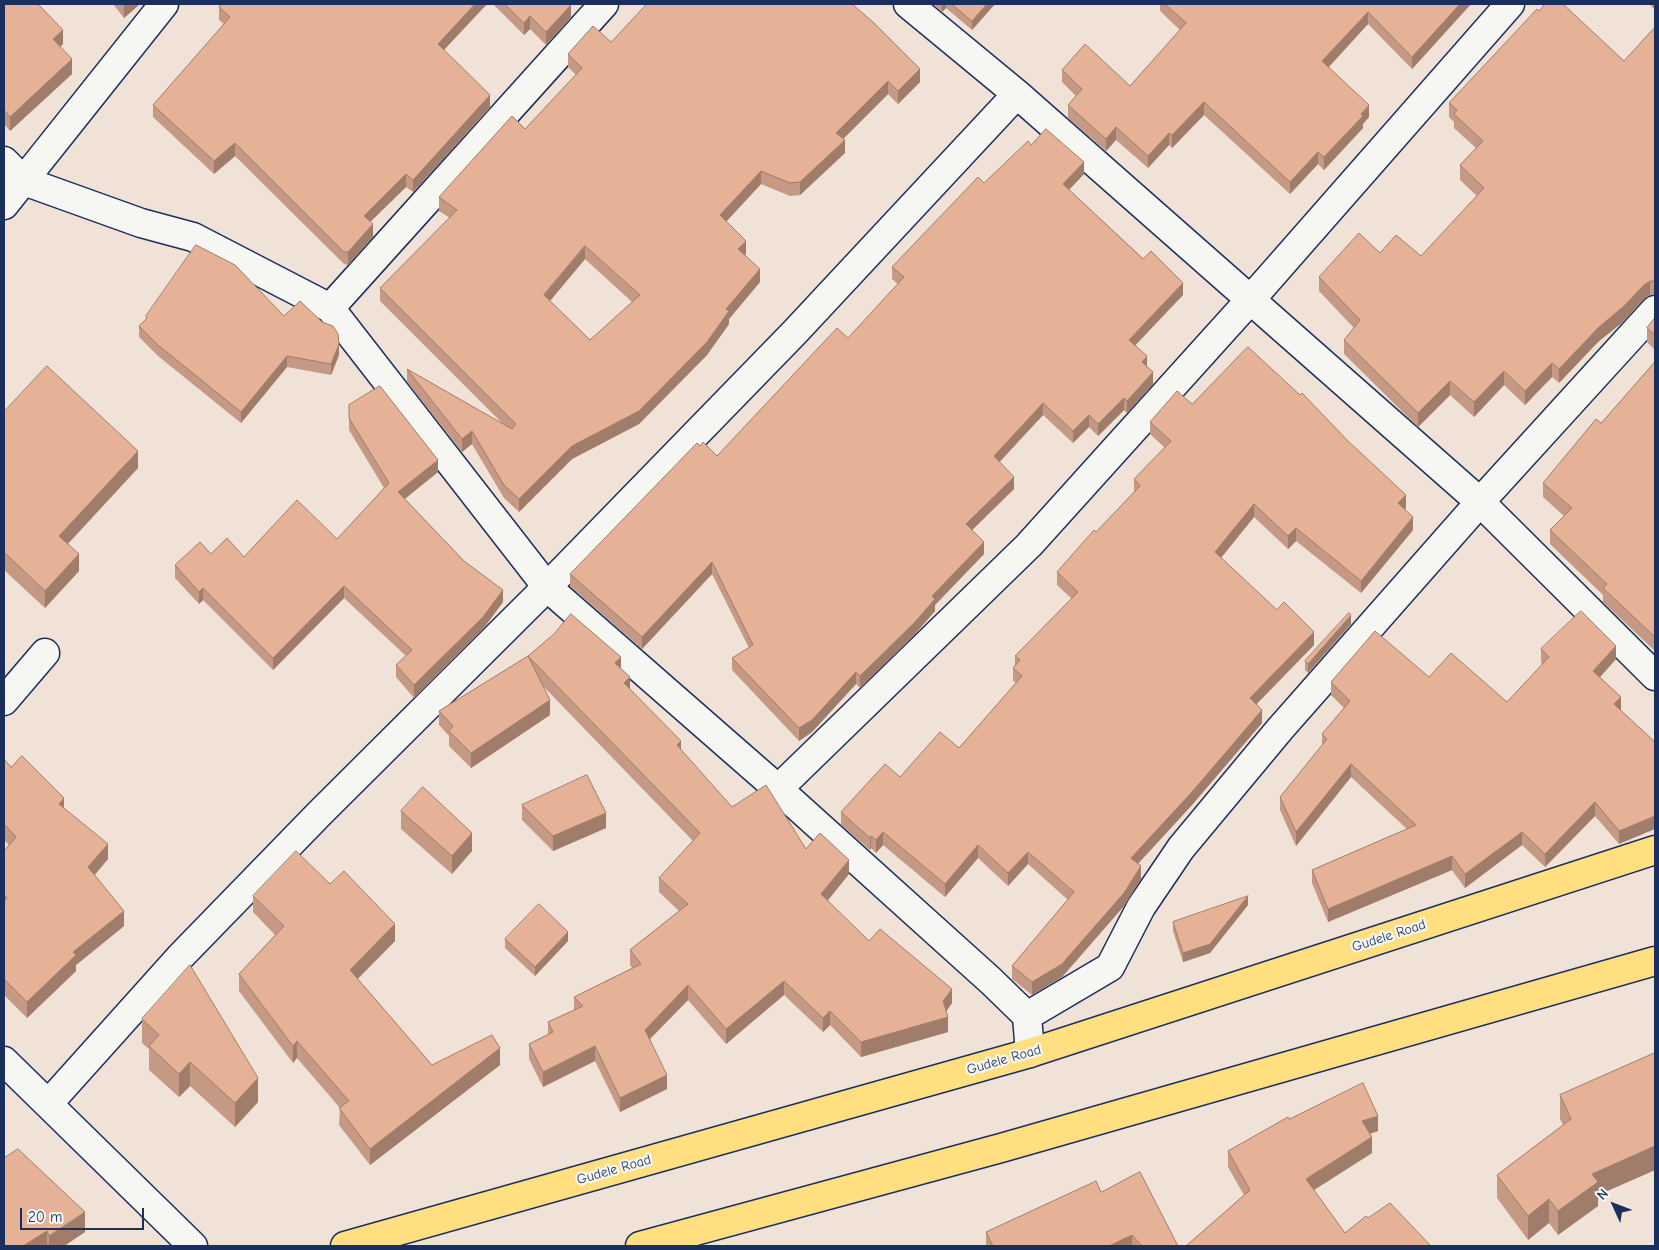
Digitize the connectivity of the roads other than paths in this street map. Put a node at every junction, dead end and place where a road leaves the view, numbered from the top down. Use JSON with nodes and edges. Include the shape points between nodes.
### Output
{"nodes":[{"id":1,"x":164,"y":4,"type":"edge"},
{"id":2,"x":604,"y":4,"type":"edge"},
{"id":3,"x":908,"y":4,"type":"edge"},
{"id":4,"x":1510,"y":4,"type":"edge"},
{"id":5,"x":1017,"y":94,"type":"junction"},
{"id":6,"x":4,"y":161,"type":"edge"},
{"id":7,"x":24,"y":181,"type":"junction"},
{"id":8,"x":4,"y":205,"type":"edge"},
{"id":9,"x":1251,"y":299,"type":"junction"},
{"id":10,"x":330,"y":308,"type":"junction"},
{"id":11,"x":1655,"y":310,"type":"edge"},
{"id":12,"x":1480,"y":502,"type":"junction"},
{"id":13,"x":547,"y":587,"type":"junction"},
{"id":14,"x":45,"y":653,"type":"dead end"},
{"id":15,"x":1655,"y":676,"type":"edge"},
{"id":16,"x":4,"y":700,"type":"edge"},
{"id":17,"x":778,"y":789,"type":"junction"},
{"id":18,"x":1655,"y":850,"type":"edge"},
{"id":19,"x":1655,"y":962,"type":"edge"},
{"id":20,"x":1027,"y":1016,"type":"junction"},
{"id":21,"x":1030,"y":1053,"type":"junction"},
{"id":22,"x":4,"y":1061,"type":"edge"},
{"id":23,"x":48,"y":1104,"type":"junction"},
{"id":24,"x":193,"y":1246,"type":"edge"},
{"id":25,"x":345,"y":1246,"type":"edge"},
{"id":26,"x":640,"y":1246,"type":"edge"}],
"edges":[{"from":1,"to":7,"type":"street"},
{"from":2,"to":10,"type":"street"},
{"from":3,"to":5,"type":"street"},
{"from":4,"to":9,"type":"street"},
{"from":5,"to":9,"type":"street"},
{"from":5,"to":13,"type":"street","via":[[795,332]]},
{"from":6,"to":7,"type":"street"},
{"from":7,"to":8,"type":"street"},
{"from":7,"to":10,"type":"street","via":[[141,223],[193,237]]},
{"from":9,"to":12,"type":"street"},
{"from":9,"to":17,"type":"street","via":[[1029,546]]},
{"from":10,"to":13,"type":"street"},
{"from":11,"to":12,"type":"street"},
{"from":12,"to":15,"type":"street"},
{"from":12,"to":20,"type":"street","via":[[1181,848],[1141,907],[1110,967]]},
{"from":13,"to":17,"type":"street"},
{"from":13,"to":23,"type":"street","via":[[187,950]]},
{"from":14,"to":16,"type":"street"},
{"from":17,"to":20,"type":"street"},
{"from":18,"to":21,"type":"highway","name":"Gudele Road"},
{"from":19,"to":26,"type":"highway","via":[[1001,1148]]},
{"from":20,"to":21,"type":"street"},
{"from":21,"to":25,"type":"highway","name":"Gudele Road"},
{"from":22,"to":23,"type":"street"},
{"from":23,"to":24,"type":"street"}]}
